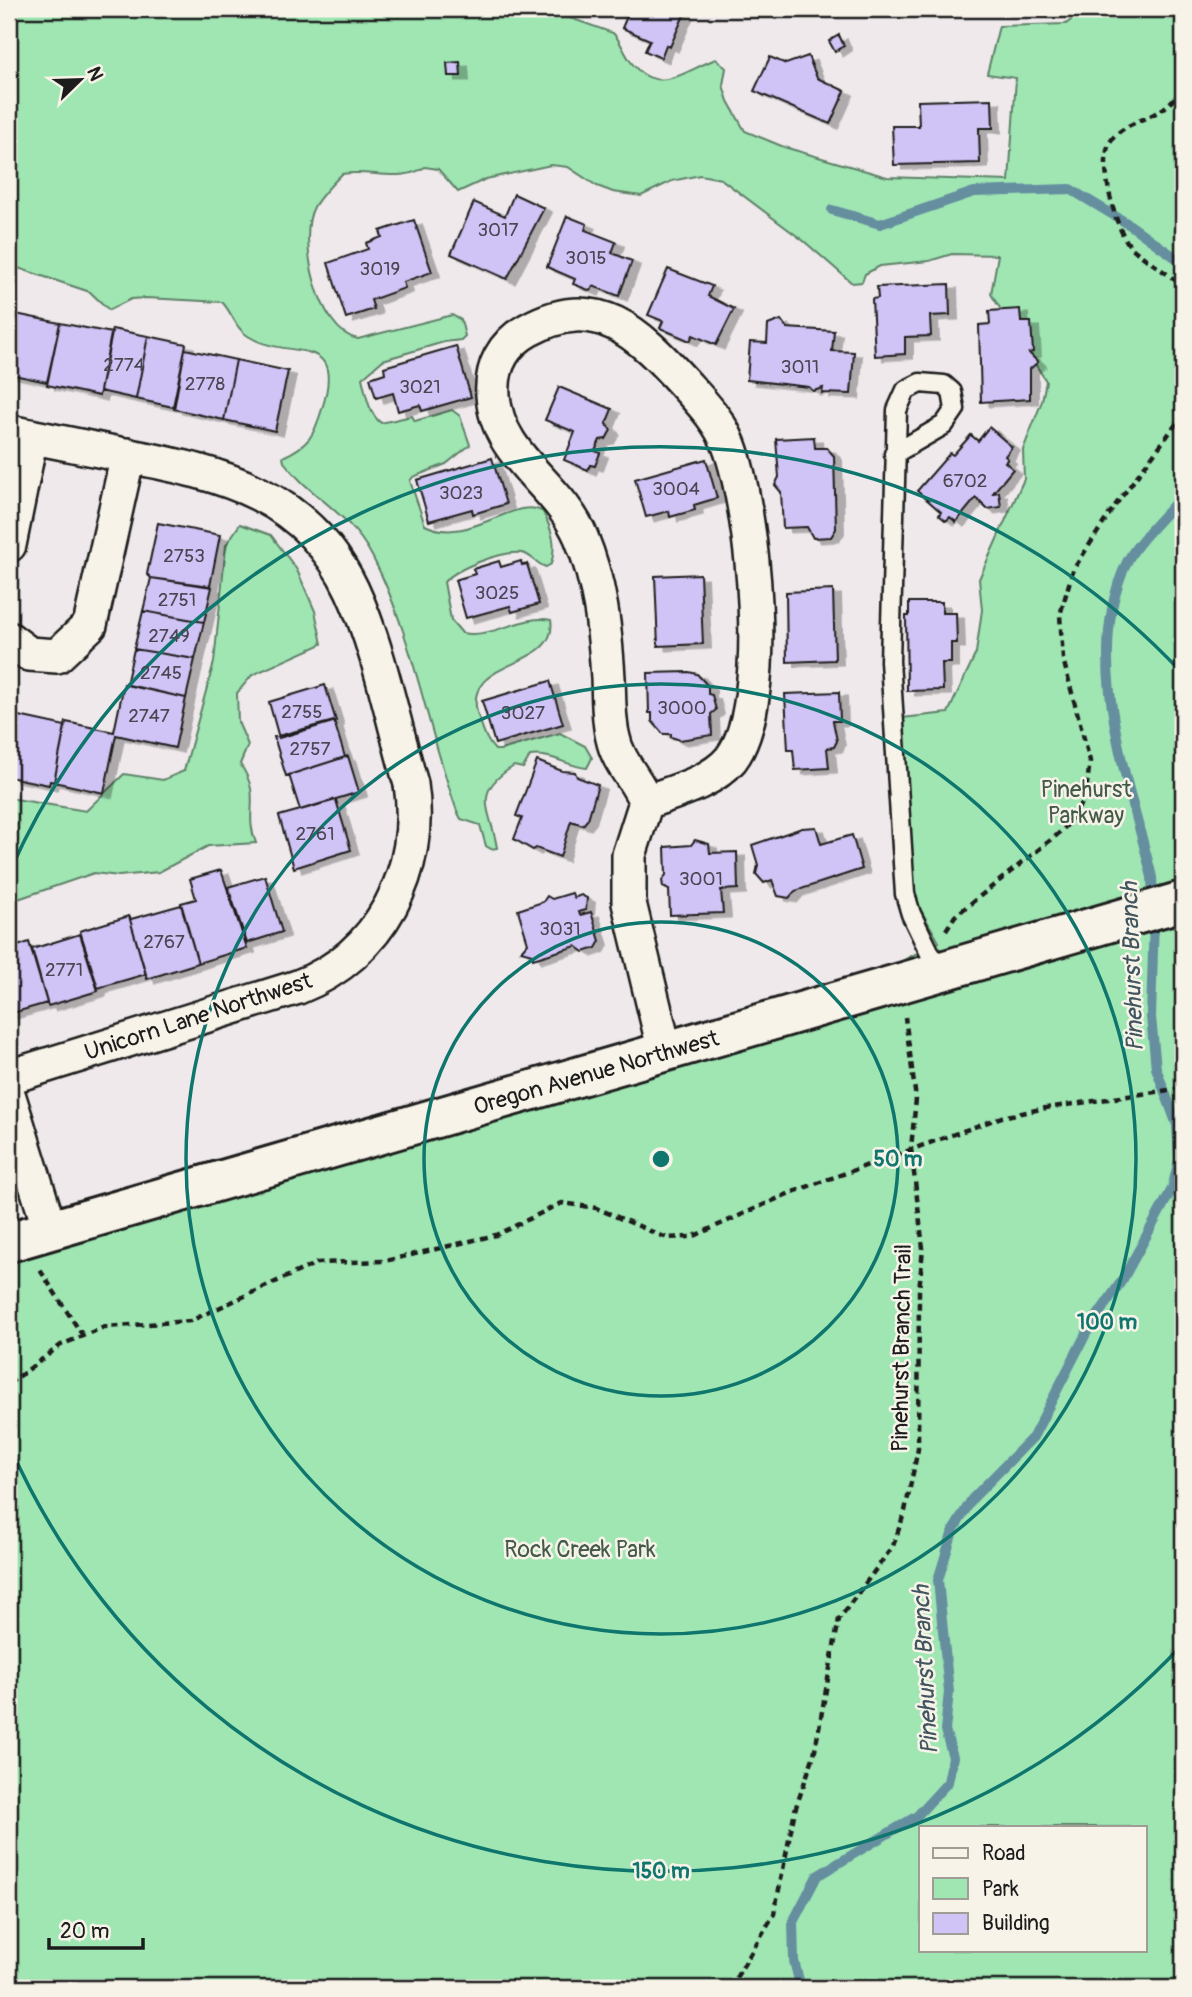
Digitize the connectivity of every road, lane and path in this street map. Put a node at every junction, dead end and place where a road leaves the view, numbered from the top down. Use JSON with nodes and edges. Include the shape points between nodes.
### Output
{"nodes":[{"id":1,"x":1183,"y":89,"type":"edge"},
{"id":2,"x":1183,"y":287,"type":"edge"},
{"id":3,"x":1183,"y":415,"type":"edge"},
{"id":4,"x":20,"y":434,"type":"edge"},
{"id":5,"x":894,"y":454,"type":"dead end"},
{"id":6,"x":128,"y":455,"type":"junction"},
{"id":7,"x":9,"y":545,"type":"edge"},
{"id":8,"x":9,"y":639,"type":"edge"},
{"id":9,"x":646,"y":802,"type":"junction"},
{"id":10,"x":1183,"y":901,"type":"edge"},
{"id":11,"x":941,"y":955,"type":"junction"},
{"id":12,"x":903,"y":1005,"type":"dead end"},
{"id":13,"x":666,"y":1052,"type":"junction"},
{"id":14,"x":9,"y":1077,"type":"edge"},
{"id":15,"x":1183,"y":1088,"type":"edge"},
{"id":16,"x":9,"y":1097,"type":"edge"},
{"id":17,"x":911,"y":1148,"type":"junction"},
{"id":18,"x":28,"y":1236,"type":"edge"},
{"id":19,"x":83,"y":1336,"type":"junction"},
{"id":20,"x":9,"y":1384,"type":"edge"},
{"id":21,"x":730,"y":1988,"type":"edge"}],
"edges":[{"from":1,"to":2,"type":"path","via":[[1164,108],[1111,140],[1104,157],[1116,216],[1131,247]]},
{"from":3,"to":11,"type":"path","via":[[1073,570],[1060,615],[1063,659],[1090,761],[1086,792],[1065,827],[955,916]]},
{"from":4,"to":6,"type":"street","name":"Unicorn Lane Northwest"},
{"from":4,"to":7,"type":"street"},
{"from":5,"to":11,"type":"lane","via":[[890,662],[905,894],[911,914]]},
{"from":6,"to":8,"type":"street","via":[[90,625],[57,656],[29,654]]},
{"from":6,"to":14,"type":"street","name":"Unicorn Lane Northwest","via":[[211,473],[261,493],[301,521],[332,558],[365,623],[411,784],[412,844],[400,892],[382,922],[325,974],[298,987]]},
{"from":9,"to":9,"type":"street","via":[[618,756],[612,735],[604,615],[590,560],[566,510],[509,443],[495,407],[495,371],[504,350],[535,326],[567,317],[617,324],[648,344],[718,422],[741,489],[756,603],[746,729],[723,767]]},
{"from":9,"to":13,"type":"street","via":[[629,855],[629,903]]},
{"from":10,"to":11,"type":"street","name":"Oregon Avenue Northwest","via":[[1129,918]]},
{"from":11,"to":13,"type":"street","name":"Oregon Avenue Northwest"},
{"from":12,"to":17,"type":"path","name":"Pinehurst Branch Trail","via":[[916,1099]]},
{"from":13,"to":18,"type":"street","name":"Oregon Avenue Northwest"},
{"from":15,"to":17,"type":"path","via":[[1002,1117]]},
{"from":16,"to":18,"type":"street"},
{"from":17,"to":19,"type":"path","via":[[790,1193],[692,1237],[667,1238],[596,1208],[562,1203],[496,1235],[385,1261],[317,1263],[190,1321],[104,1327]]},
{"from":17,"to":21,"type":"path","name":"Pinehurst Branch Trail","via":[[923,1248],[918,1449],[893,1546],[839,1619],[814,1755],[795,1810],[774,1914]]},
{"from":18,"to":19,"type":"path","via":[[44,1280]]},
{"from":19,"to":20,"type":"path","via":[[61,1345]]}]}
